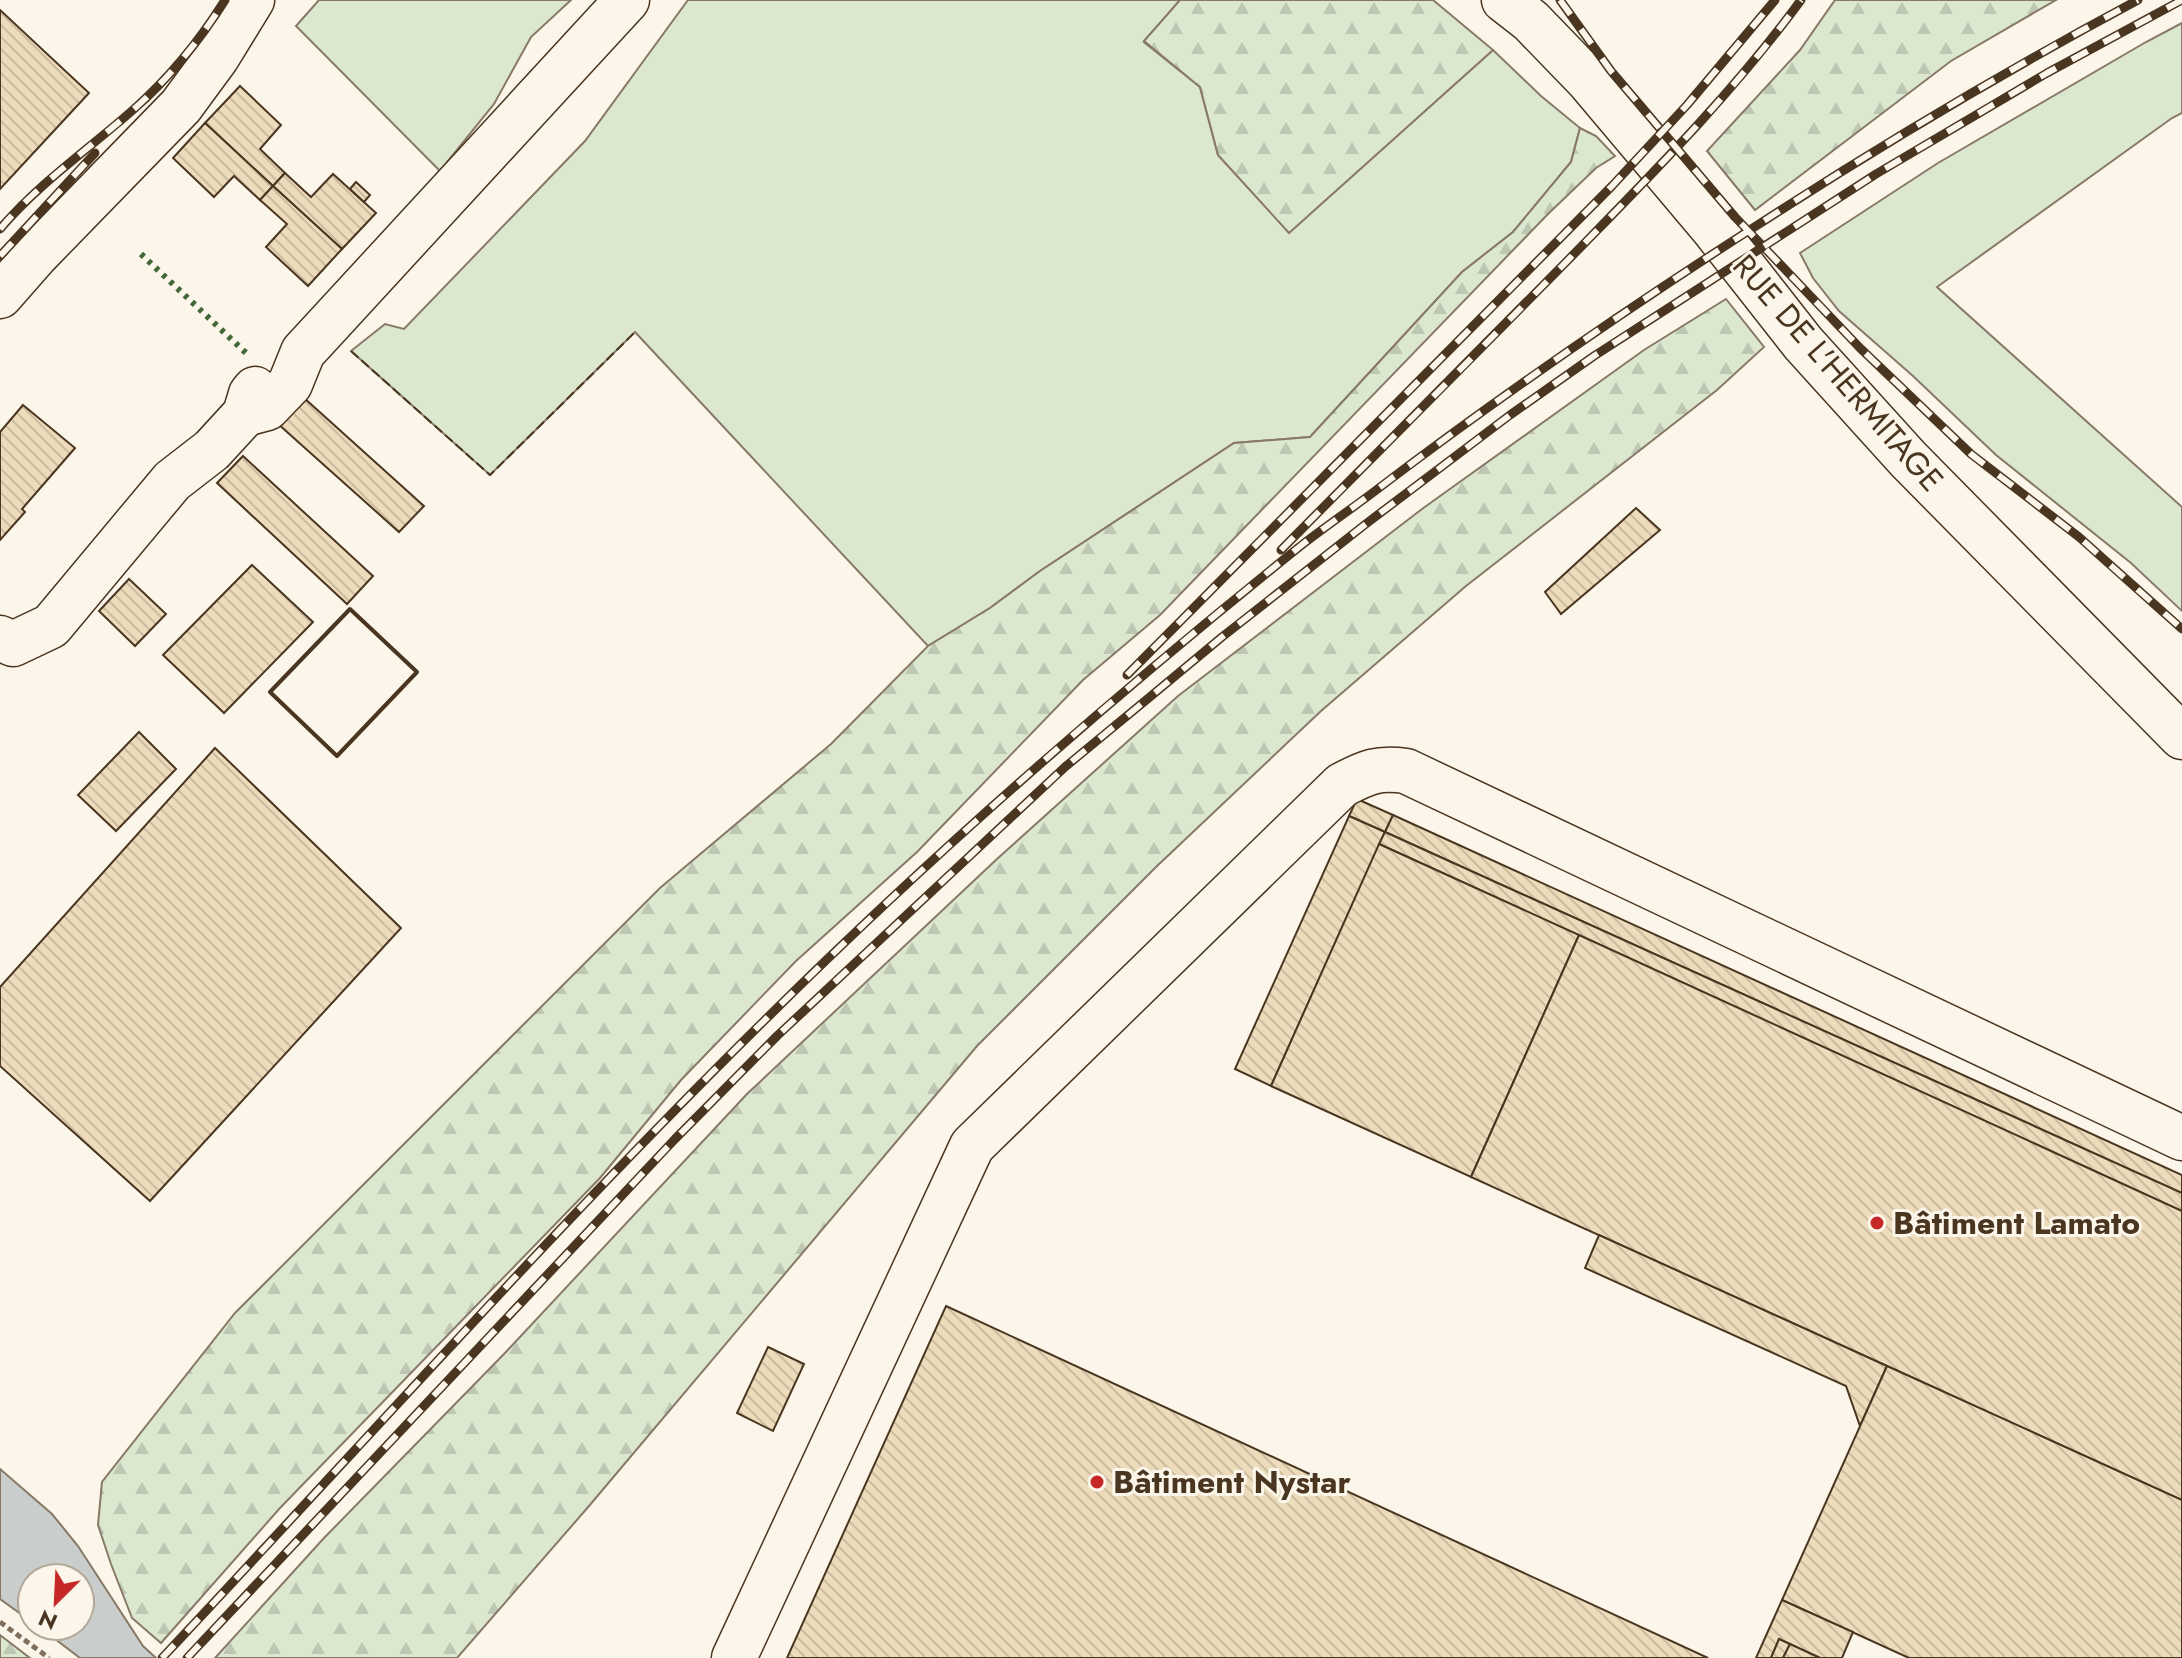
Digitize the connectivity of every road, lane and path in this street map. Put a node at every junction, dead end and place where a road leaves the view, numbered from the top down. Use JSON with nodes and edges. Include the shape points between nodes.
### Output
{"nodes":[{"id":1,"x":252,"y":0,"type":"edge"},
{"id":2,"x":627,"y":0,"type":"edge"},
{"id":3,"x":1504,"y":0,"type":"edge"},
{"id":4,"x":0,"y":296,"type":"edge"},
{"id":5,"x":0,"y":638,"type":"edge"},
{"id":6,"x":2182,"y":737,"type":"edge"},
{"id":7,"x":2182,"y":1138,"type":"edge"},
{"id":8,"x":0,"y":1622,"type":"edge"},
{"id":9,"x":49,"y":1658,"type":"edge"},
{"id":10,"x":734,"y":1658,"type":"edge"}],
"edges":[{"from":1,"to":4,"type":"street","via":[[181,106]]},
{"from":2,"to":5,"type":"street","via":[[303,352],[290,384],[267,408],[245,414],[212,450],[172,481],[51,626],[13,644]]},
{"from":3,"to":6,"type":"street","name":"RUE DE L'HERMITAGE","via":[[1589,81],[1803,343],[1908,459]]},
{"from":7,"to":10,"type":"street","via":[[1406,771],[1384,768],[1361,775],[1342,785],[972,1146]]},
{"from":8,"to":9,"type":"path"}]}
